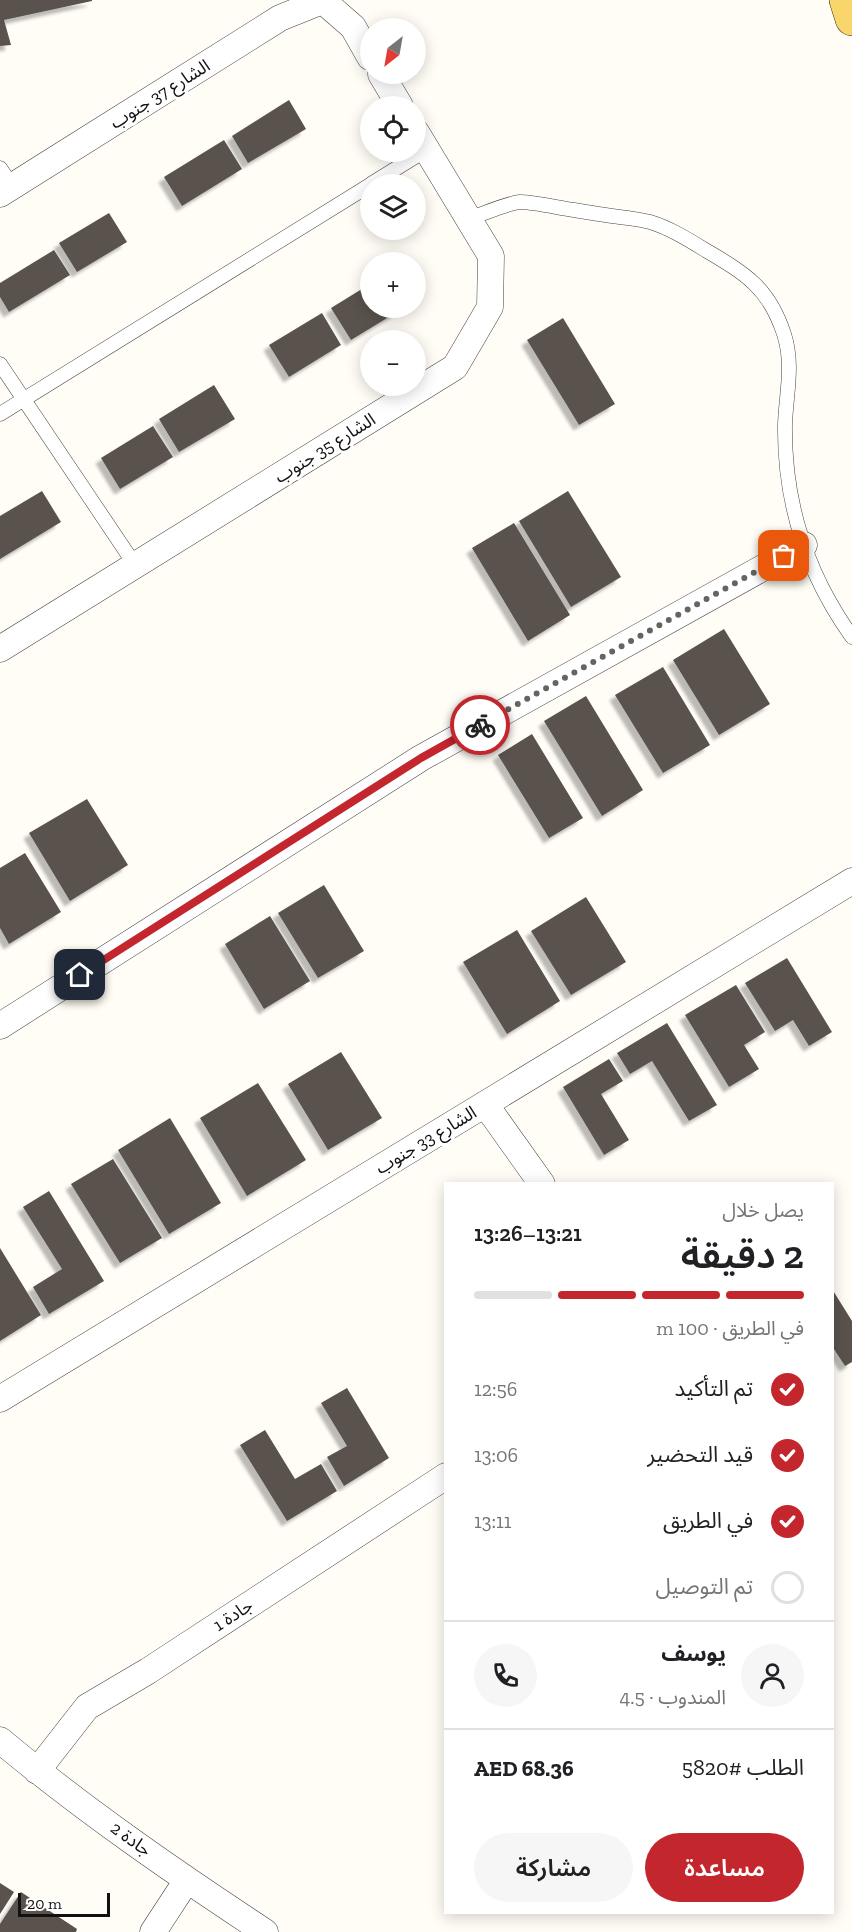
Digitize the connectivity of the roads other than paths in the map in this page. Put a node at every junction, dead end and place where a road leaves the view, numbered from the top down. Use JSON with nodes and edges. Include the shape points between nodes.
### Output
{"nodes":[{"id":1,"x":322,"y":0,"type":"edge"},
{"id":2,"x":846,"y":0,"type":"edge"},
{"id":3,"x":852,"y":19,"type":"edge"},
{"id":4,"x":360,"y":39,"type":"edge"},
{"id":5,"x":426,"y":149,"type":"edge"},
{"id":6,"x":397,"y":162,"type":"edge"},
{"id":7,"x":384,"y":174,"type":"edge"},
{"id":8,"x":4,"y":183,"type":"edge"},
{"id":9,"x":360,"y":192,"type":"edge"},
{"id":10,"x":468,"y":219,"type":"junction"},
{"id":11,"x":0,"y":364,"type":"edge"},
{"id":12,"x":24,"y":399,"type":"junction"},
{"id":13,"x":0,"y":414,"type":"edge"},
{"id":14,"x":804,"y":545,"type":"junction"},
{"id":15,"x":135,"y":566,"type":"junction"},
{"id":16,"x":852,"y":637,"type":"edge"},
{"id":17,"x":0,"y":649,"type":"edge"},
{"id":18,"x":852,"y":881,"type":"edge"},
{"id":19,"x":0,"y":1026,"type":"edge"},
{"id":20,"x":485,"y":1104,"type":"junction"},
{"id":21,"x":541,"y":1182,"type":"edge"},
{"id":22,"x":0,"y":1399,"type":"edge"},
{"id":23,"x":444,"y":1477,"type":"edge"},
{"id":24,"x":0,"y":1740,"type":"edge"},
{"id":25,"x":38,"y":1771,"type":"junction"},
{"id":26,"x":187,"y":1880,"type":"junction"},
{"id":27,"x":153,"y":1932,"type":"edge"},
{"id":28,"x":265,"y":1932,"type":"edge"}],
"edges":[{"from":1,"to":4,"type":"street","via":[[353,27]]},
{"from":1,"to":8,"type":"street","name":"الشارع 37 جنوب","via":[[280,18]]},
{"from":2,"to":3,"type":"main road"},
{"from":5,"to":10,"type":"street","name":"الشارع 35 جنوب"},
{"from":6,"to":7,"type":"lane"},
{"from":9,"to":12,"type":"lane"},
{"from":10,"to":14,"type":"lane","via":[[519,202],[649,221],[750,278],[777,314],[790,360],[785,459]]},
{"from":10,"to":15,"type":"street","name":"الشارع 35 جنوب","via":[[491,256],[490,307],[455,367]]},
{"from":11,"to":12,"type":"lane"},
{"from":12,"to":13,"type":"lane"},
{"from":12,"to":15,"type":"lane"},
{"from":14,"to":16,"type":"lane","via":[[827,598]]},
{"from":14,"to":19,"type":"street","via":[[421,758]]},
{"from":15,"to":17,"type":"street","name":"الشارع 35 جنوب"},
{"from":18,"to":20,"type":"street","name":"الشارع 33 جنوب"},
{"from":20,"to":21,"type":"street"},
{"from":20,"to":22,"type":"street","name":"الشارع 33 جنوب"},
{"from":23,"to":25,"type":"street","name":"جادة 1","via":[[87,1707]]},
{"from":24,"to":25,"type":"street","name":"جادة 2"},
{"from":25,"to":26,"type":"street","name":"جادة 2"},
{"from":26,"to":27,"type":"street"},
{"from":26,"to":28,"type":"street","name":"جادة 2"}]}
